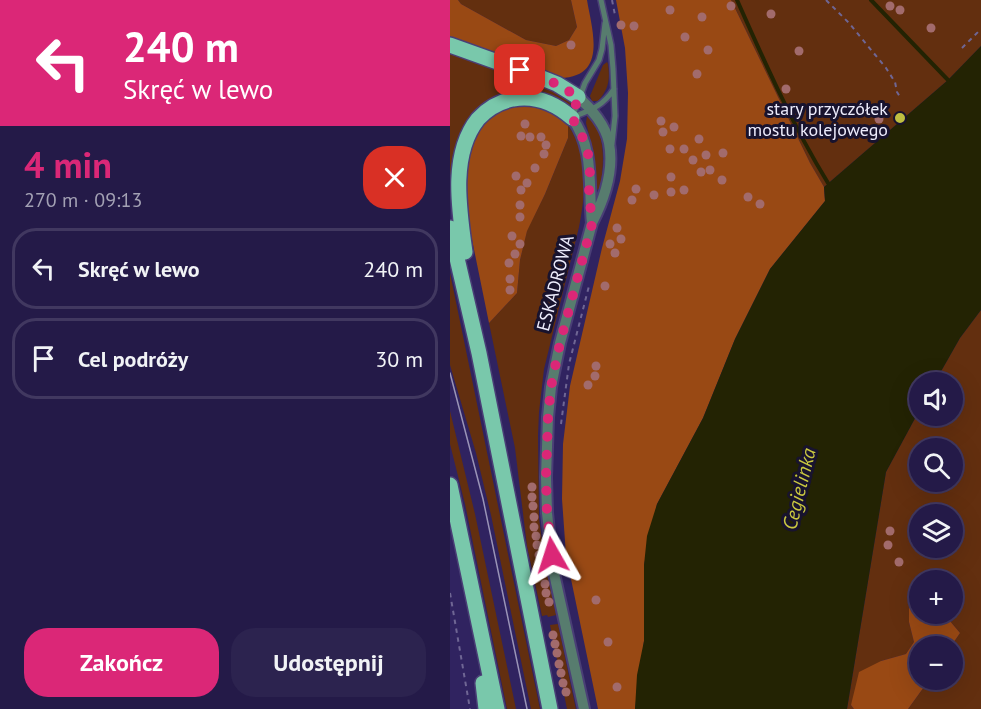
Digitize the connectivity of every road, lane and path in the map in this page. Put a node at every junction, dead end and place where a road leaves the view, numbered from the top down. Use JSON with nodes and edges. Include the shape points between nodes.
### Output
{"nodes":[{"id":1,"x":602,"y":0,"type":"edge"},
{"id":2,"x":612,"y":0,"type":"edge"},
{"id":3,"x":826,"y":0,"type":"edge"},
{"id":4,"x":615,"y":15,"type":"dead end"},
{"id":5,"x":605,"y":18,"type":"junction"},
{"id":6,"x":981,"y":29,"type":"edge"},
{"id":7,"x":450,"y":45,"type":"edge"},
{"id":8,"x":962,"y":48,"type":"dead end"},
{"id":9,"x":614,"y":89,"type":"junction"},
{"id":10,"x":578,"y":97,"type":"junction"},
{"id":11,"x":900,"y":97,"type":"dead end"},
{"id":12,"x":591,"y":110,"type":"junction"},
{"id":13,"x":572,"y":118,"type":"junction"},
{"id":14,"x":610,"y":157,"type":"junction"},
{"id":15,"x":592,"y":224,"type":"junction"},
{"id":16,"x":450,"y":228,"type":"edge"},
{"id":17,"x":589,"y":284,"type":"dead end"},
{"id":18,"x":479,"y":353,"type":"junction"},
{"id":19,"x":561,"y":424,"type":"dead end"},
{"id":20,"x":450,"y":485,"type":"edge"},
{"id":21,"x":450,"y":593,"type":"edge"},
{"id":22,"x":474,"y":600,"type":"junction"},
{"id":23,"x":470,"y":709,"type":"edge"},
{"id":24,"x":486,"y":709,"type":"edge"},
{"id":25,"x":497,"y":709,"type":"edge"},
{"id":26,"x":550,"y":709,"type":"edge"},
{"id":27,"x":584,"y":709,"type":"edge"}],
"edges":[{"from":1,"to":5,"type":"lane","name":"ESKADROWA"},
{"from":2,"to":4,"type":"path"},
{"from":3,"to":11,"type":"path","via":[[886,68]]},
{"from":5,"to":9,"type":"lane","name":"ESKADROWA"},
{"from":5,"to":10,"type":"lane","name":"ESKADROWA","via":[[599,60]]},
{"from":6,"to":8,"type":"path"},
{"from":7,"to":10,"type":"main road","via":[[557,84]]},
{"from":9,"to":12,"type":"lane"},
{"from":9,"to":14,"type":"lane","name":"ESKADROWA"},
{"from":10,"to":12,"type":"street","name":"ESKADROWA"},
{"from":10,"to":13,"type":"lane","name":"ESKADROWA"},
{"from":12,"to":13,"type":"lane"},
{"from":12,"to":14,"type":"street","name":"ESKADROWA","via":[[609,140]]},
{"from":13,"to":15,"type":"street","name":"ESKADROWA","via":[[588,154]]},
{"from":13,"to":18,"type":"main road","via":[[541,100],[515,99],[490,107],[464,140],[457,193]]},
{"from":14,"to":15,"type":"street","name":"ESKADROWA","via":[[604,195]]},
{"from":15,"to":27,"type":"street","name":"ESKADROWA","via":[[551,387],[546,477],[554,569]]},
{"from":16,"to":18,"type":"main road"},
{"from":17,"to":19,"type":"path","via":[[569,364]]},
{"from":18,"to":26,"type":"main road"},
{"from":20,"to":22,"type":"main road"},
{"from":21,"to":23,"type":"path"},
{"from":22,"to":24,"type":"main road"},
{"from":22,"to":25,"type":"main road"}]}
